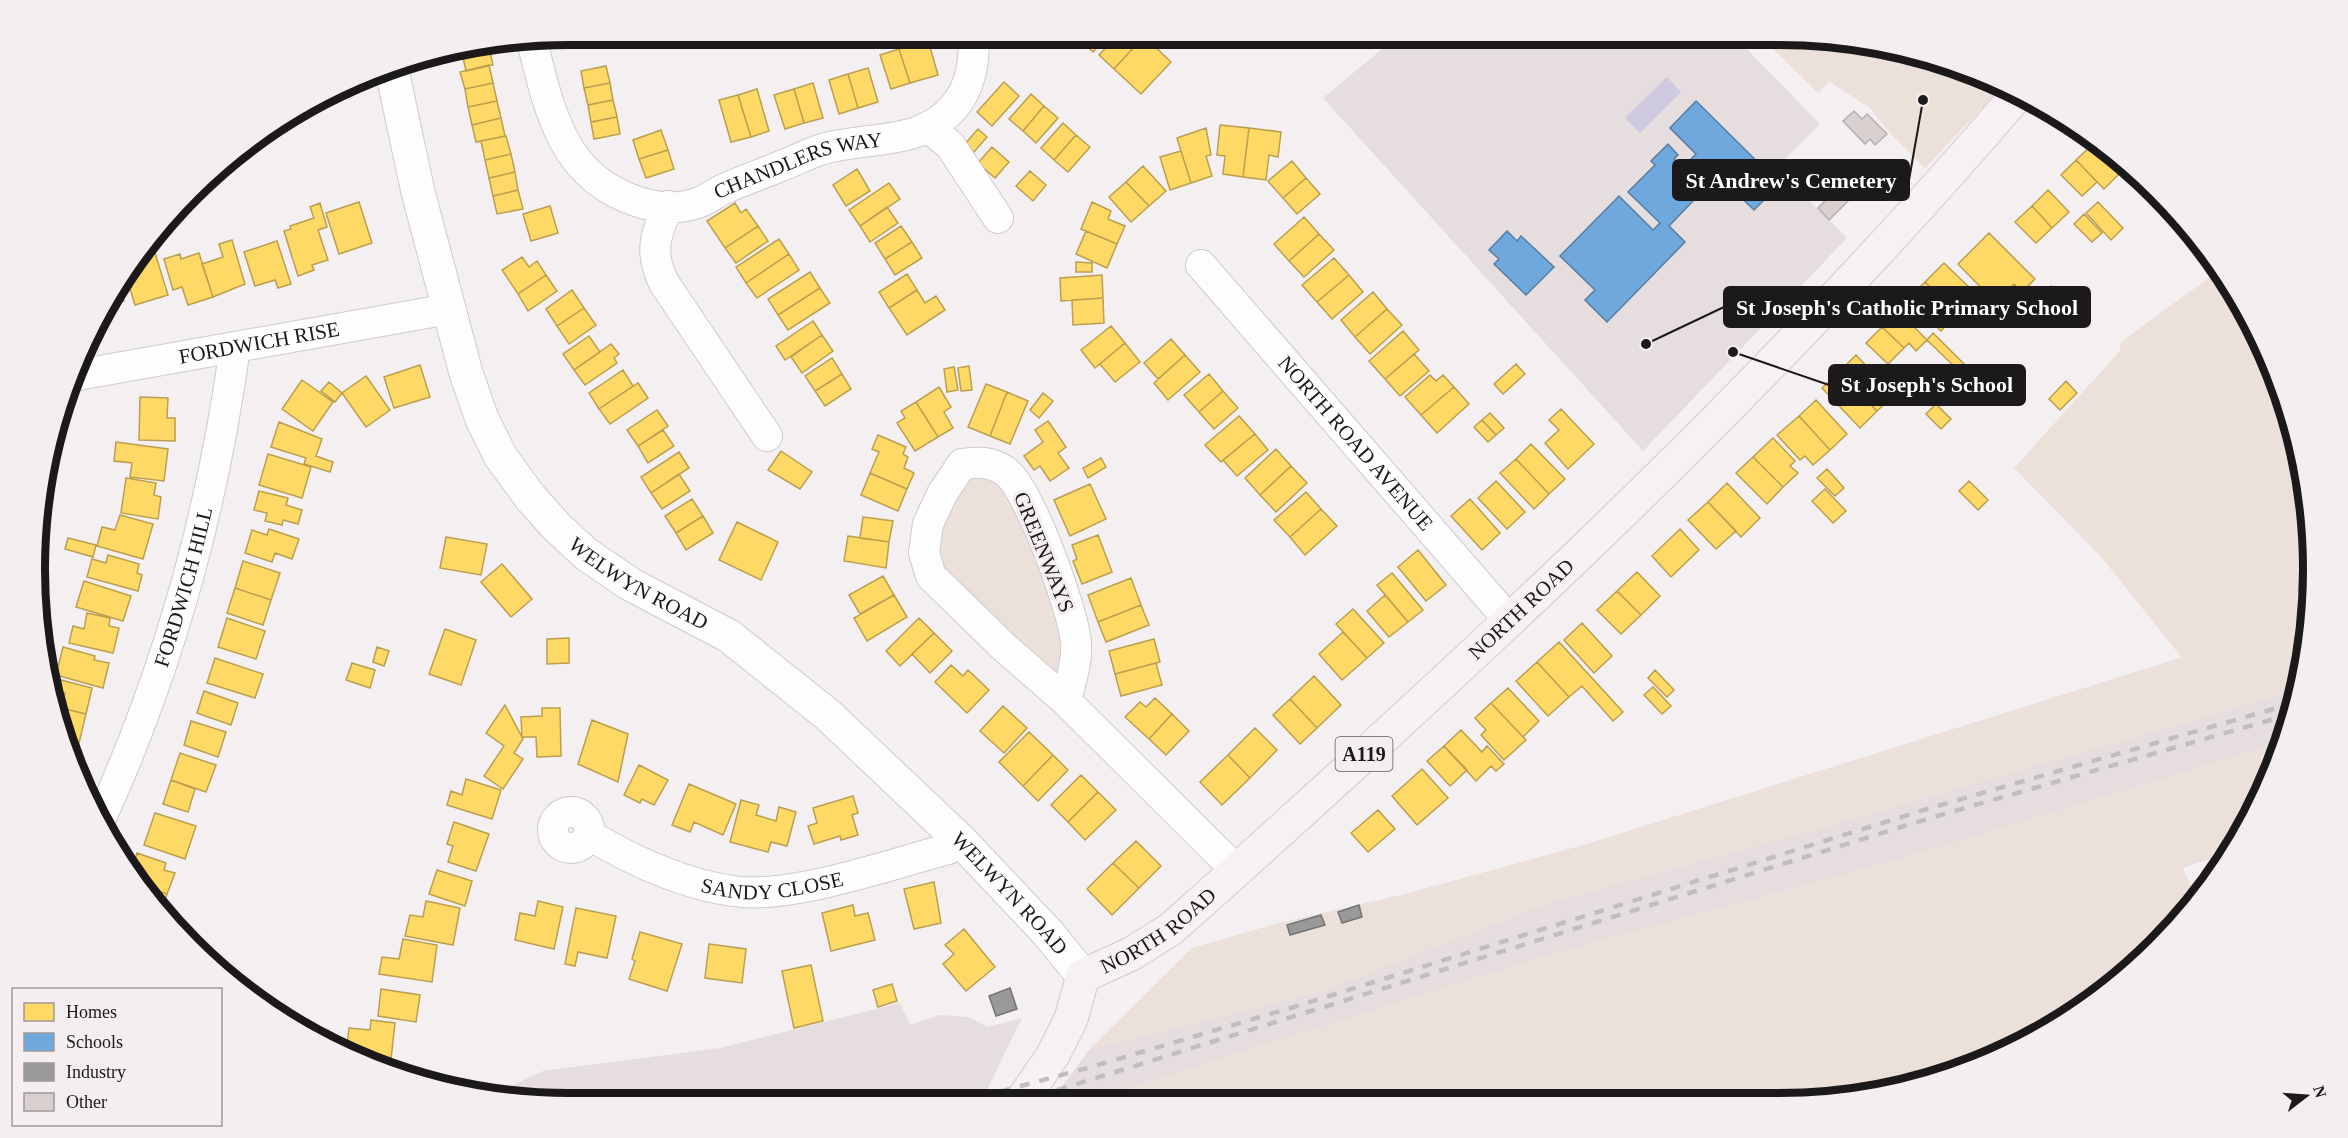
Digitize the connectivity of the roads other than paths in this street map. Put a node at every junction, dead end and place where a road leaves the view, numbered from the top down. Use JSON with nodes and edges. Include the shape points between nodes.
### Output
{"nodes":[{"id":1,"x":974,"y":45,"type":"edge"},
{"id":2,"x":533,"y":46,"type":"edge"},
{"id":3,"x":393,"y":76,"type":"edge"},
{"id":4,"x":2013,"y":100,"type":"edge"},
{"id":5,"x":929,"y":128,"type":"junction"},
{"id":6,"x":669,"y":206,"type":"junction"},
{"id":7,"x":998,"y":218,"type":"dead end"},
{"id":8,"x":1201,"y":265,"type":"dead end"},
{"id":9,"x":449,"y":309,"type":"junction"},
{"id":10,"x":236,"y":347,"type":"junction"},
{"id":11,"x":83,"y":374,"type":"edge"},
{"id":12,"x":767,"y":435,"type":"dead end"},
{"id":13,"x":1509,"y":620,"type":"junction"},
{"id":14,"x":1066,"y":701,"type":"junction"},
{"id":15,"x":104,"y":810,"type":"edge"},
{"id":16,"x":589,"y":835,"type":"dead end"},
{"id":17,"x":961,"y":841,"type":"junction"},
{"id":18,"x":1236,"y":870,"type":"junction"},
{"id":19,"x":1083,"y":975,"type":"junction"},
{"id":20,"x":1027,"y":1093,"type":"edge"}],
"edges":[{"from":1,"to":5,"type":"street","name":"CHANDLERS WAY","via":[[974,63],[966,90],[954,108]]},
{"from":2,"to":6,"type":"street","name":"CHANDLERS WAY","via":[[553,113],[571,152],[616,192],[642,204]]},
{"from":3,"to":9,"type":"main road","name":"WELWYN ROAD"},
{"from":4,"to":13,"type":"main road","name":"NORTH ROAD","number":"A119","via":[[1824,309]]},
{"from":5,"to":6,"type":"street","name":"CHANDLERS WAY","via":[[906,136],[823,149],[698,203]]},
{"from":5,"to":7,"type":"street","via":[[950,145]]},
{"from":6,"to":12,"type":"street","via":[[654,248],[655,266]]},
{"from":8,"to":13,"type":"street","name":"NORTH ROAD AVENUE"},
{"from":9,"to":10,"type":"street","name":"FORDWICH RISE"},
{"from":9,"to":17,"type":"main road","name":"WELWYN ROAD","via":[[482,419],[530,497],[556,526],[586,554],[630,584],[729,636],[763,661],[828,715]]},
{"from":10,"to":11,"type":"street","name":"FORDWICH RISE"},
{"from":10,"to":15,"type":"street","name":"FORDWICH HILL","via":[[198,542],[145,709]]},
{"from":13,"to":18,"type":"main road","name":"NORTH ROAD","number":"A119"},
{"from":14,"to":14,"type":"street","name":"GREENWAYS","via":[[931,576],[924,553],[928,524],[962,464],[986,462],[1007,472],[1023,491],[1034,514],[1077,644]]},
{"from":14,"to":18,"type":"street","name":"GREENWAYS"},
{"from":16,"to":17,"type":"street","name":"SANDY CLOSE","via":[[634,861],[735,892],[813,885],[948,849]]},
{"from":17,"to":19,"type":"main road","name":"WELWYN ROAD"},
{"from":18,"to":19,"type":"main road","name":"NORTH ROAD","number":"A119","via":[[1171,929],[1131,954]]},
{"from":19,"to":20,"type":"main road","name":"NORTH ROAD","via":[[1071,1019],[1053,1056]]}]}
